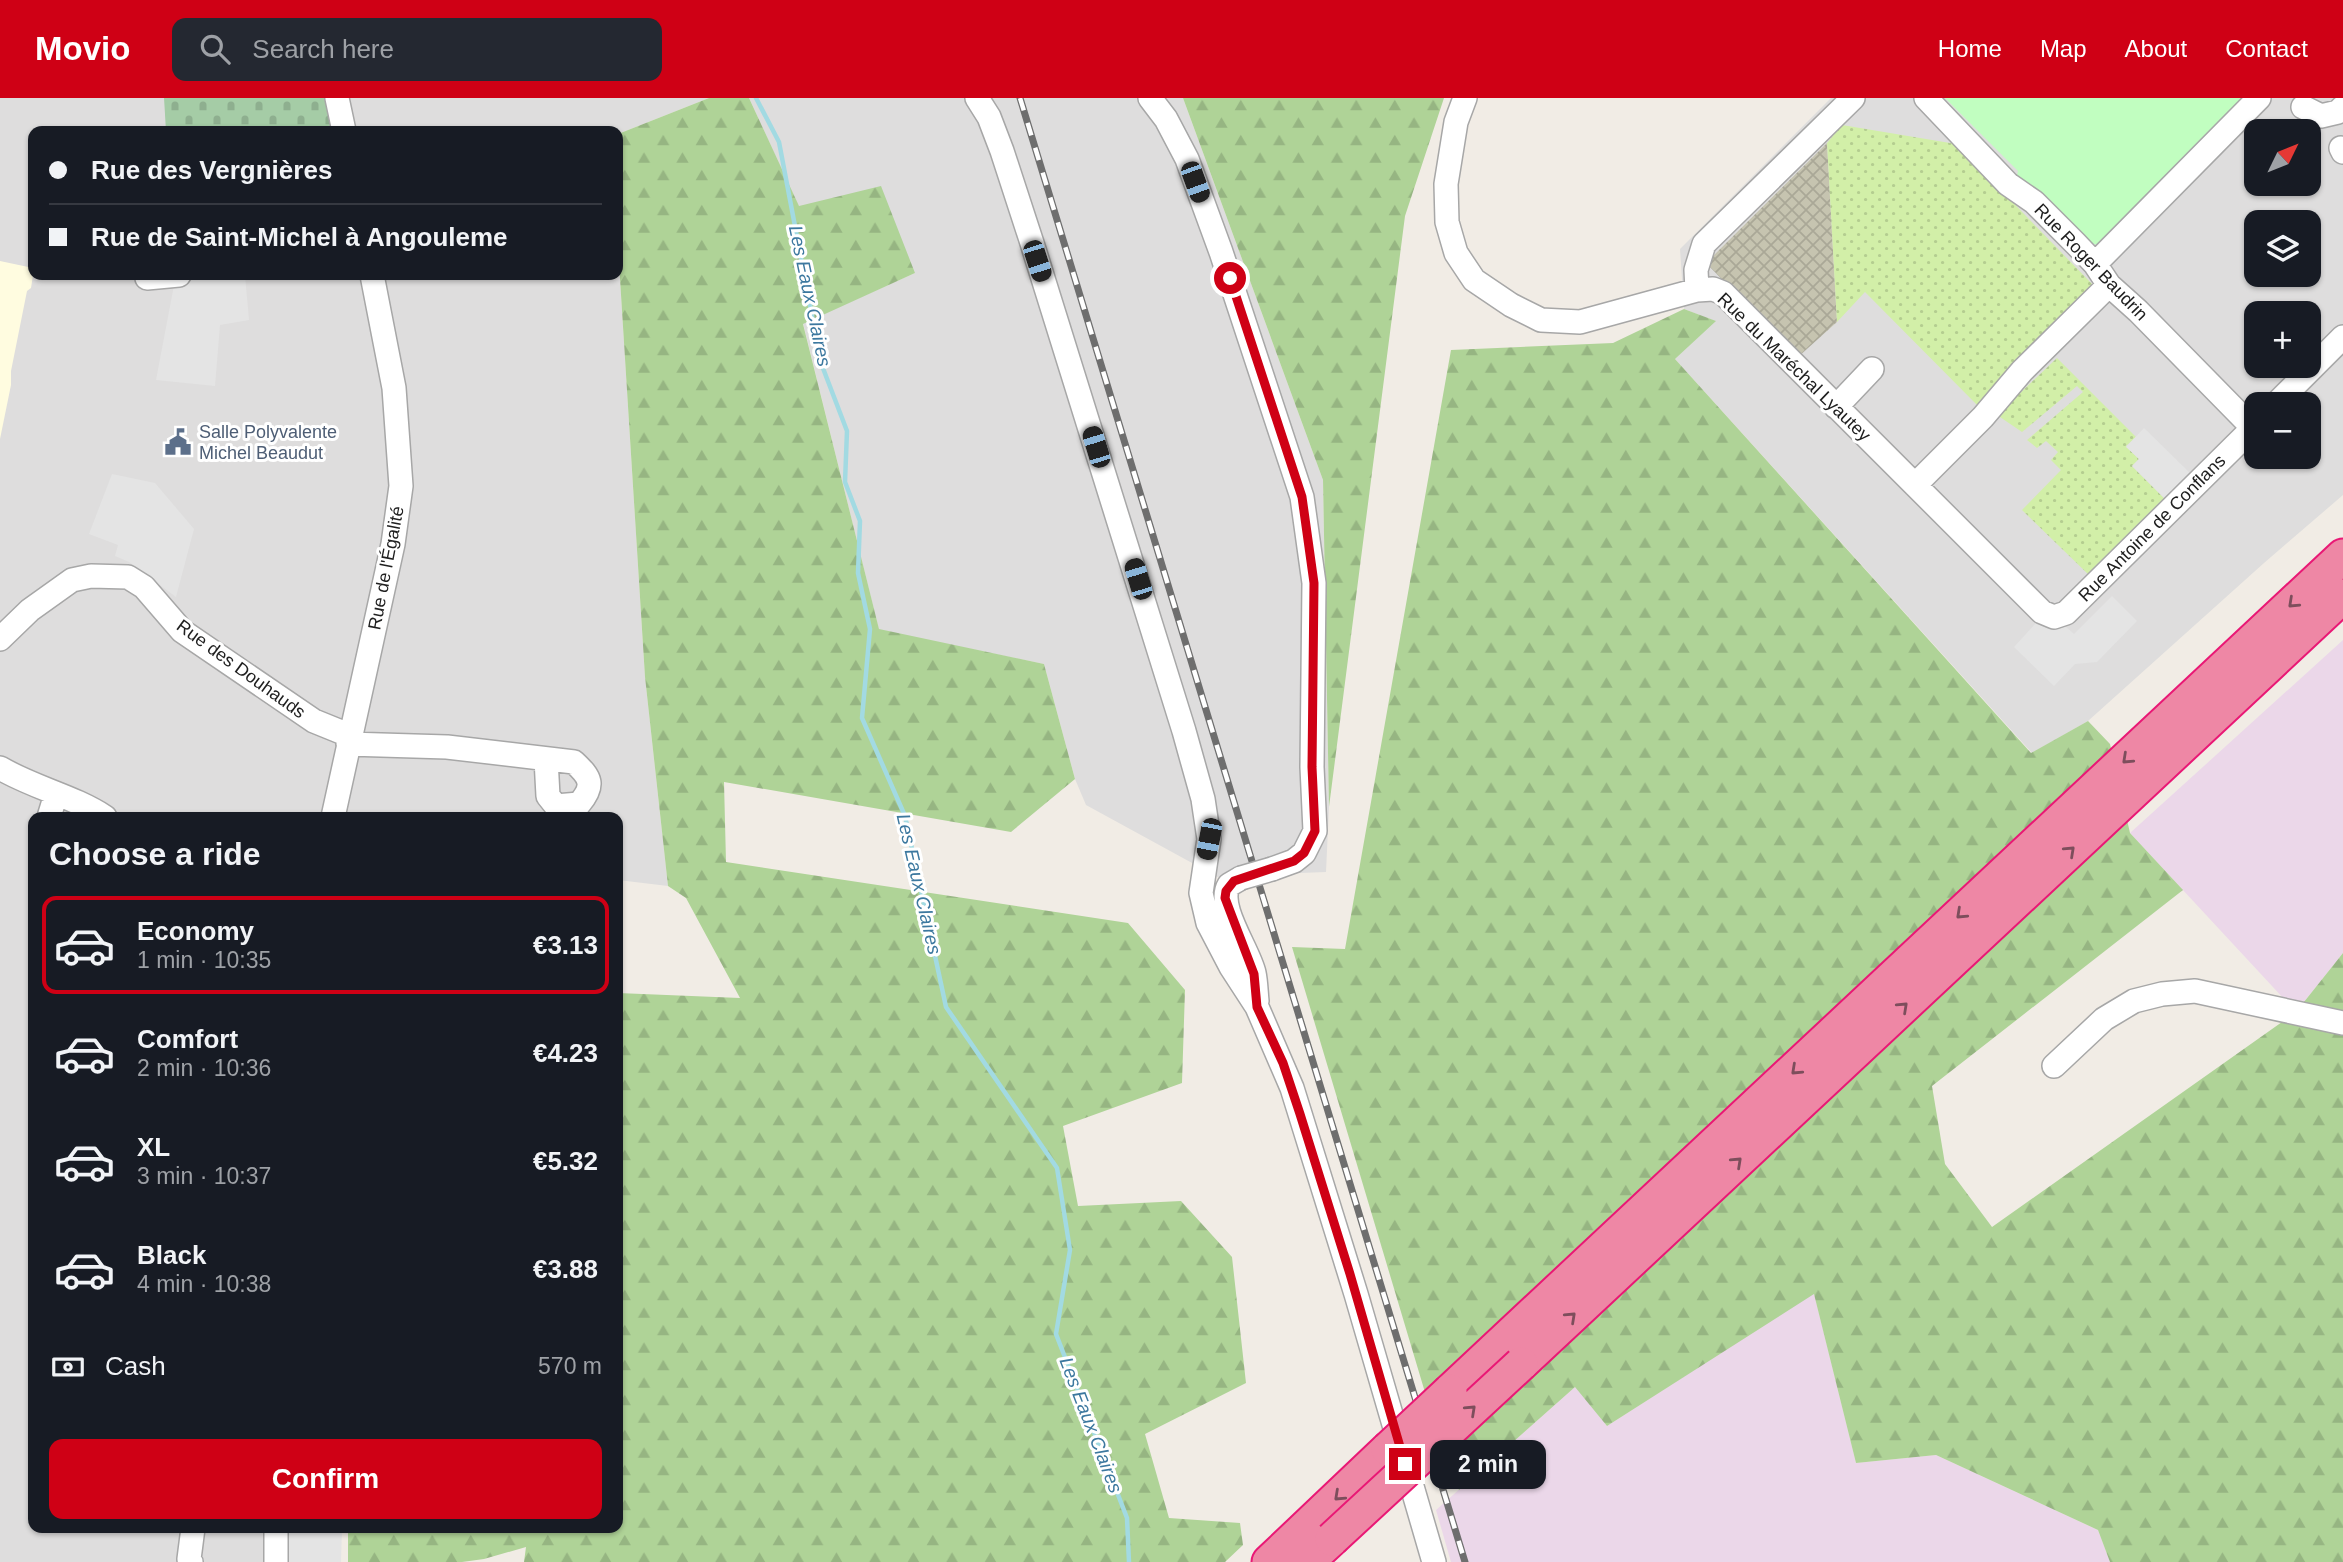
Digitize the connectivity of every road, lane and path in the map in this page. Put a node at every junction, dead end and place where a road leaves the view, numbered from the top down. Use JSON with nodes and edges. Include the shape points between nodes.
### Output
{"nodes":[{"id":1,"x":337,"y":98,"type":"edge"},
{"id":2,"x":977,"y":98,"type":"edge"},
{"id":3,"x":1150,"y":98,"type":"edge"},
{"id":4,"x":1465,"y":98,"type":"edge"},
{"id":5,"x":1853,"y":98,"type":"edge"},
{"id":6,"x":1926,"y":98,"type":"edge"},
{"id":7,"x":2259,"y":98,"type":"edge"},
{"id":8,"x":2303,"y":107,"type":"dead end"},
{"id":9,"x":2343,"y":107,"type":"edge"},
{"id":10,"x":343,"y":126,"type":"edge"},
{"id":11,"x":2095,"y":264,"type":"junction"},
{"id":12,"x":373,"y":280,"type":"edge"},
{"id":13,"x":2109,"y":285,"type":"junction"},
{"id":14,"x":1697,"y":290,"type":"junction"},
{"id":15,"x":2343,"y":337,"type":"edge"},
{"id":16,"x":1872,"y":369,"type":"dead end"},
{"id":17,"x":2288,"y":392,"type":"edge"},
{"id":18,"x":1836,"y":407,"type":"junction"},
{"id":19,"x":2244,"y":417,"type":"edge"},
{"id":20,"x":2244,"y":437,"type":"edge"},
{"id":21,"x":1915,"y":485,"type":"junction"},
{"id":22,"x":2343,"y":556,"type":"edge"},
{"id":23,"x":2343,"y":596,"type":"edge"},
{"id":24,"x":2042,"y":612,"type":"joint"},
{"id":25,"x":0,"y":639,"type":"edge"},
{"id":26,"x":350,"y":740,"type":"junction"},
{"id":27,"x":546,"y":759,"type":"dead end"},
{"id":28,"x":0,"y":768,"type":"edge"},
{"id":29,"x":56,"y":794,"type":"junction"},
{"id":30,"x":51,"y":812,"type":"edge"},
{"id":31,"x":98,"y":812,"type":"edge"},
{"id":32,"x":334,"y":812,"type":"edge"},
{"id":33,"x":1257,"y":1007,"type":"junction"},
{"id":34,"x":2343,"y":1023,"type":"edge"},
{"id":35,"x":2054,"y":1066,"type":"dead end"},
{"id":36,"x":192,"y":1533,"type":"edge"},
{"id":37,"x":276,"y":1533,"type":"edge"},
{"id":38,"x":191,"y":1562,"type":"edge"},
{"id":39,"x":275,"y":1562,"type":"edge"},
{"id":40,"x":1269,"y":1562,"type":"edge"},
{"id":41,"x":1307,"y":1562,"type":"edge"},
{"id":42,"x":1434,"y":1562,"type":"edge"}],
"edges":[{"from":1,"to":10,"type":"street"},
{"from":2,"to":33,"type":"street","via":[[989,117],[1010,177],[1184,731],[1208,830],[1201,893],[1208,923]]},
{"from":3,"to":33,"type":"street","bridge":true,"via":[[1186,159],[1226,265],[1302,497],[1314,583],[1315,831],[1304,853],[1294,861],[1241,878],[1229,885],[1225,898],[1254,974]]},
{"from":4,"to":14,"type":"street","name":"Rue du Maréchal Lyautey","via":[[1456,122],[1446,184],[1447,222],[1456,253],[1474,280],[1541,320],[1580,322]]},
{"from":5,"to":14,"type":"street","via":[[1704,244],[1696,270]]},
{"from":6,"to":11,"type":"street","name":"Rue Roger Baudrin","via":[[2008,184],[2034,202]]},
{"from":7,"to":11,"type":"street"},
{"from":8,"to":9,"type":"street","via":[[2322,116]]},
{"from":11,"to":13,"type":"street","name":"Rue Roger Baudrin"},
{"from":12,"to":26,"type":"street","name":"Rue de l'Égalité","via":[[394,388],[401,486],[393,544]]},
{"from":13,"to":19,"type":"street","name":"Rue Roger Baudrin"},
{"from":13,"to":21,"type":"street"},
{"from":14,"to":18,"type":"street","name":"Rue du Maréchal Lyautey","via":[[1723,293]]},
{"from":15,"to":17,"type":"street"},
{"from":16,"to":18,"type":"street"},
{"from":18,"to":21,"type":"street","name":"Rue du Maréchal Lyautey"},
{"from":20,"to":24,"type":"street","name":"Rue Antoine de Conflans","via":[[2066,613],[2054,617]]},
{"from":21,"to":24,"type":"street","name":"Rue du Maréchal Lyautey"},
{"from":22,"to":40,"type":"highway","one_way":true,"bridge":true},
{"from":41,"to":23,"type":"highway","one_way":true,"bridge":true},
{"from":25,"to":26,"type":"street","name":"Rue des Douhauds","via":[[72,580],[128,577],[144,587],[182,631],[314,721]]},
{"from":26,"to":27,"type":"street"},
{"from":26,"to":32,"type":"street","name":"Rue de l'Égalité"},
{"from":28,"to":29,"type":"street"},
{"from":29,"to":30,"type":"street"},
{"from":29,"to":31,"type":"street"},
{"from":33,"to":42,"type":"street","via":[[1300,1114]]},
{"from":34,"to":35,"type":"street","via":[[2195,991],[2162,994],[2134,1001],[2104,1019]]},
{"from":36,"to":38,"type":"street"},
{"from":37,"to":39,"type":"street"}]}
